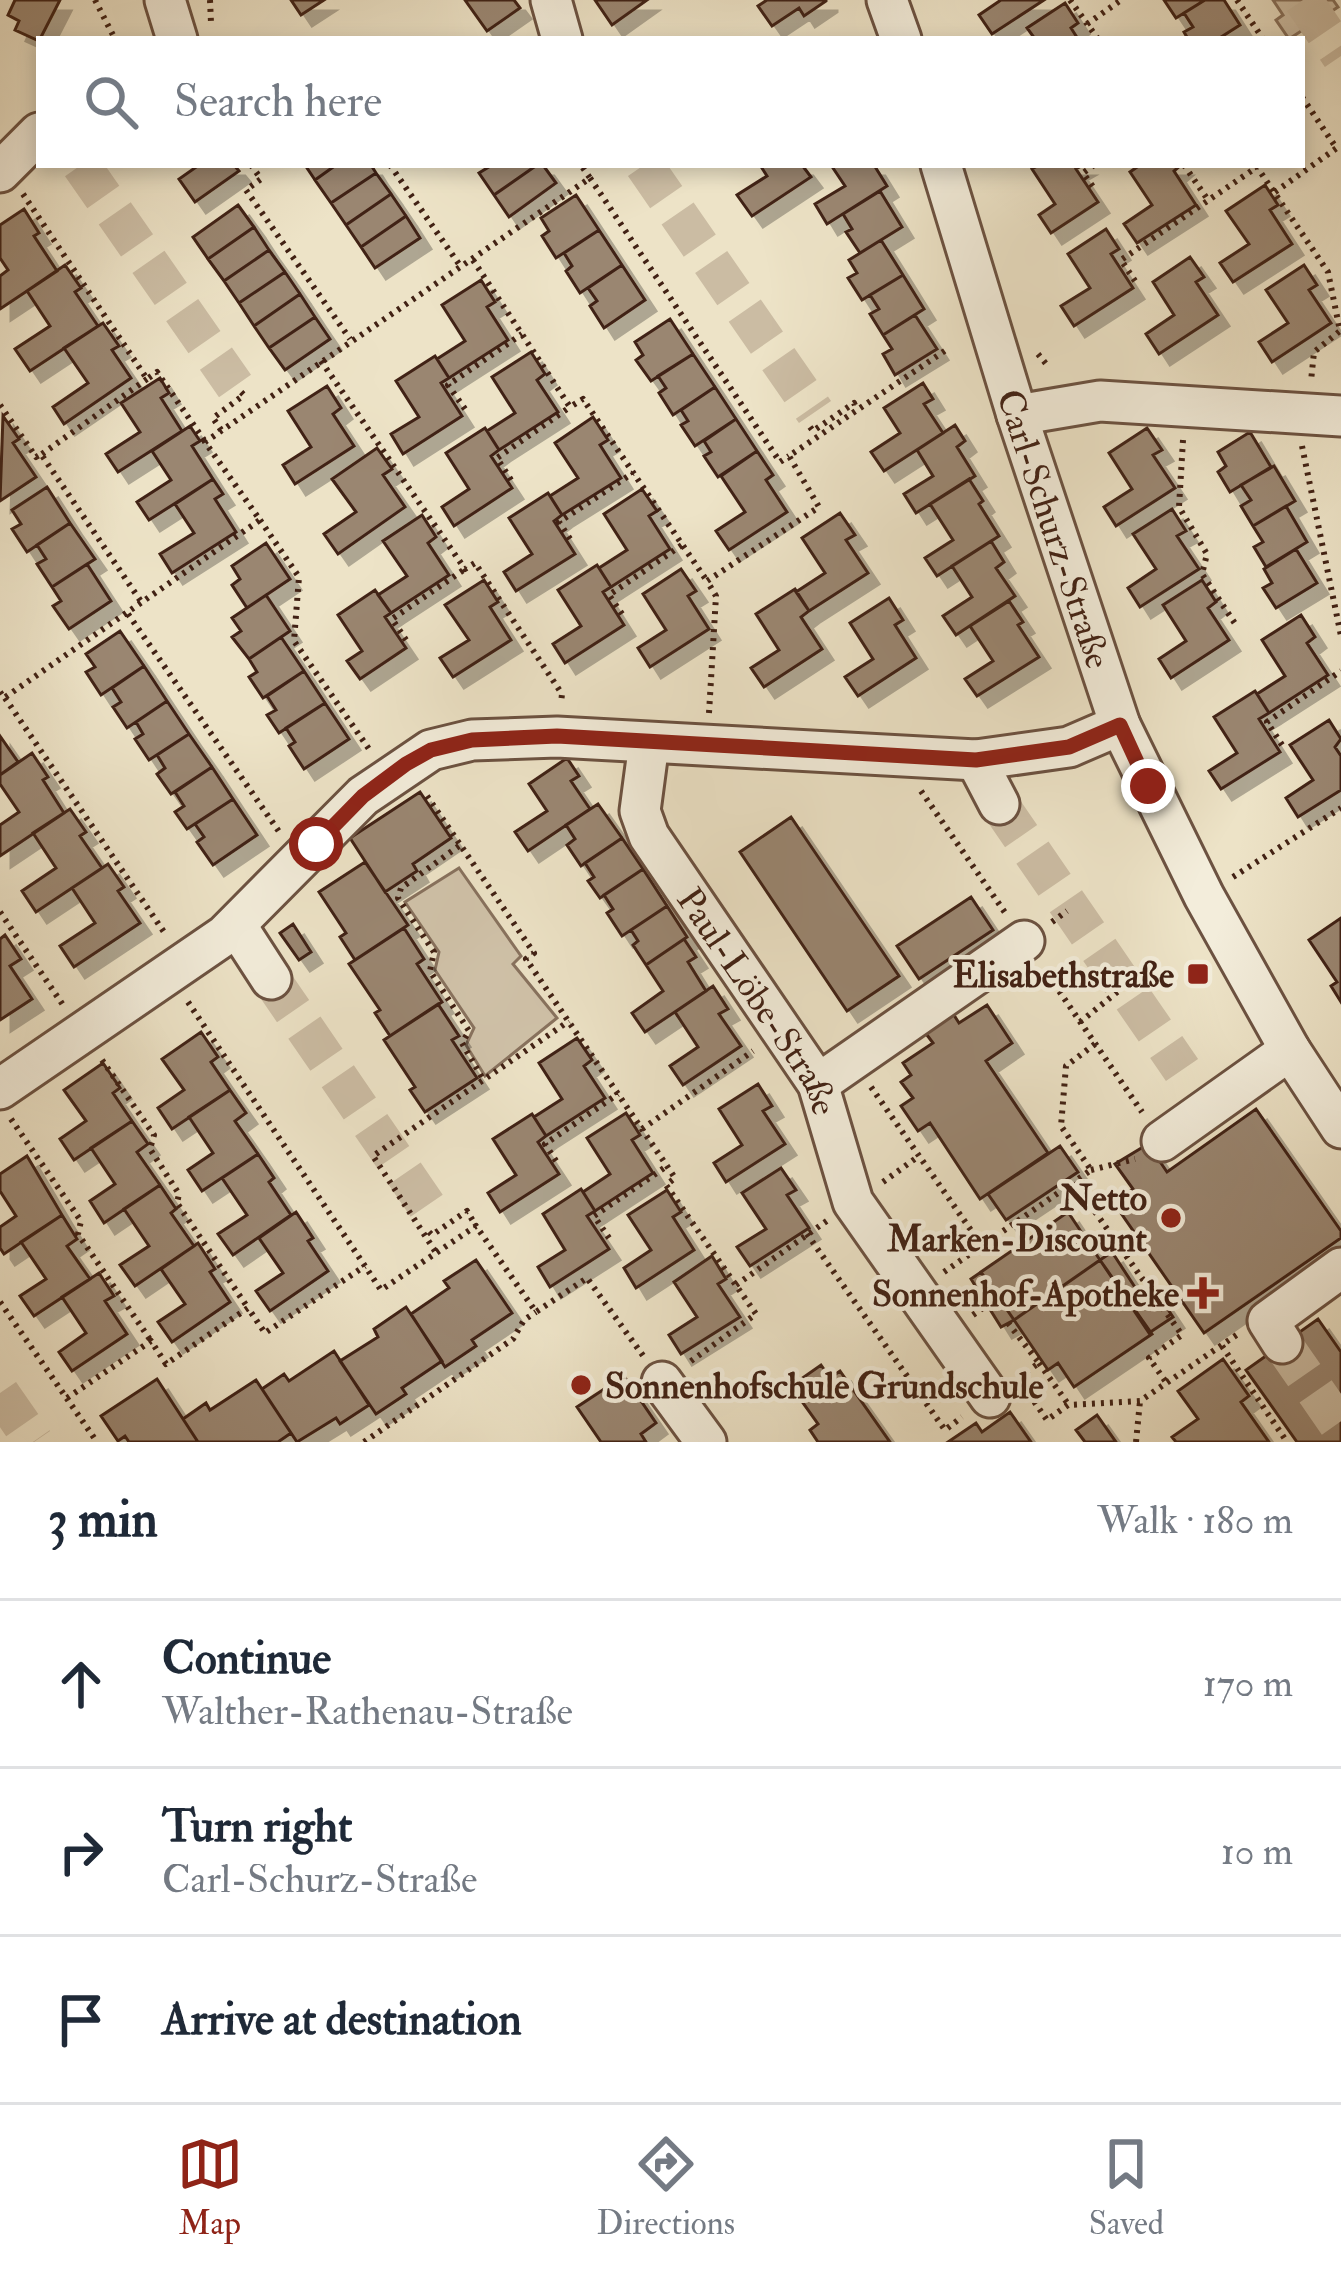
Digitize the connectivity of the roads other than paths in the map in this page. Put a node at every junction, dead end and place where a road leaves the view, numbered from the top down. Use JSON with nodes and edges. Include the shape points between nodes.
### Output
{"nodes":[{"id":1,"x":165,"y":0,"type":"edge"},
{"id":2,"x":551,"y":0,"type":"edge"},
{"id":3,"x":887,"y":0,"type":"edge"},
{"id":4,"x":176,"y":36,"type":"edge"},
{"id":5,"x":561,"y":36,"type":"edge"},
{"id":6,"x":900,"y":36,"type":"edge"},
{"id":7,"x":36,"y":136,"type":"edge"},
{"id":8,"x":942,"y":168,"type":"edge"},
{"id":9,"x":2,"y":169,"type":"edge"},
{"id":10,"x":1017,"y":415,"type":"junction"},
{"id":11,"x":1324,"y":415,"type":"edge"},
{"id":12,"x":1120,"y":725,"type":"junction"},
{"id":13,"x":649,"y":743,"type":"junction"},
{"id":14,"x":976,"y":760,"type":"junction"},
{"id":15,"x":999,"y":804,"type":"tunnel mouth"},
{"id":16,"x":236,"y":925,"type":"junction"},
{"id":17,"x":1024,"y":941,"type":"dead end"},
{"id":18,"x":271,"y":979,"type":"tunnel mouth"},
{"id":19,"x":1289,"y":1051,"type":"junction"},
{"id":20,"x":818,"y":1084,"type":"junction"},
{"id":21,"x":0,"y":1089,"type":"edge"},
{"id":22,"x":1341,"y":1128,"type":"edge"},
{"id":23,"x":1162,"y":1141,"type":"dead end"},
{"id":24,"x":1341,"y":1268,"type":"edge"},
{"id":25,"x":1275,"y":1332,"type":"road end"},
{"id":26,"x":662,"y":1382,"type":"road end"},
{"id":27,"x":1004,"y":1387,"type":"road end"},
{"id":28,"x":706,"y":1442,"type":"edge"}],
"edges":[{"from":1,"to":4,"type":"street"},
{"from":2,"to":5,"type":"street"},
{"from":3,"to":6,"type":"street"},
{"from":7,"to":9,"type":"street"},
{"from":8,"to":10,"type":"street","name":"Carl-Schurz-Straße"},
{"from":10,"to":11,"type":"street","via":[[1100,401]]},
{"from":10,"to":12,"type":"street","name":"Carl-Schurz-Straße"},
{"from":12,"to":14,"type":"street","via":[[1069,747]]},
{"from":12,"to":19,"type":"street","name":"Carl-Schurz-Straße"},
{"from":13,"to":14,"type":"street"},
{"from":13,"to":16,"type":"street","via":[[557,736],[431,750],[363,796]]},
{"from":13,"to":20,"type":"street","name":"Paul-Löbe-Straße","via":[[640,811],[649,836]]},
{"from":14,"to":15,"type":"street"},
{"from":16,"to":18,"type":"street"},
{"from":16,"to":21,"type":"street"},
{"from":17,"to":20,"type":"street"},
{"from":19,"to":22,"type":"street","name":"Carl-Schurz-Straße"},
{"from":19,"to":23,"type":"street"},
{"from":20,"to":27,"type":"street","name":"Paul-Löbe-Straße","via":[[853,1202],[916,1292]]},
{"from":24,"to":25,"type":"street"},
{"from":26,"to":28,"type":"street"}]}
